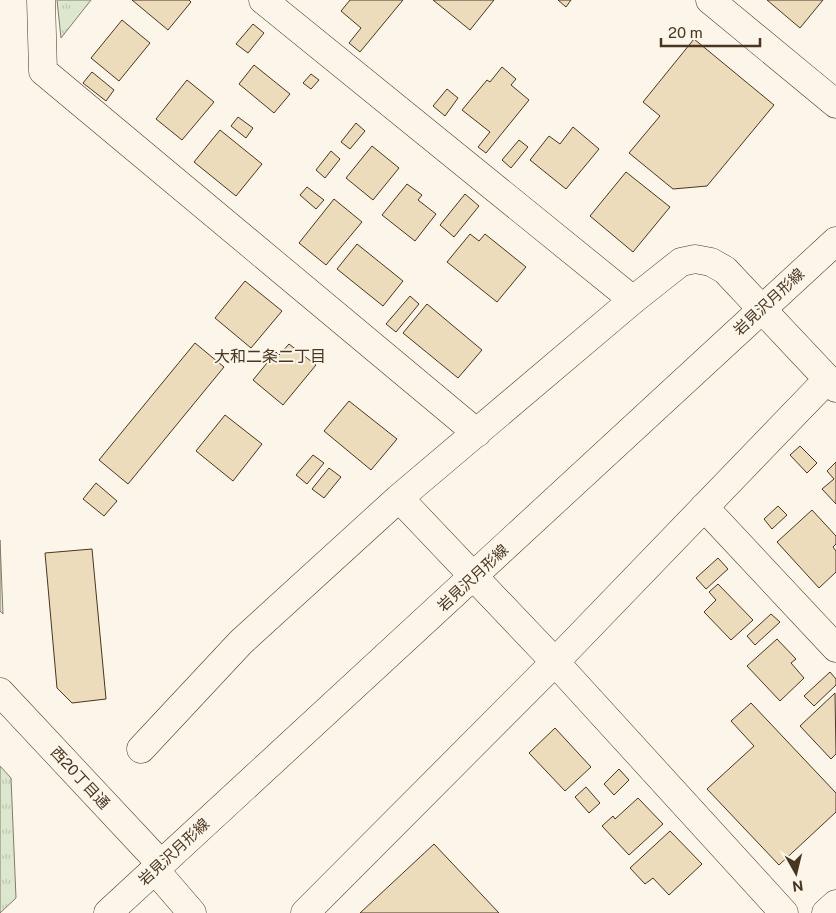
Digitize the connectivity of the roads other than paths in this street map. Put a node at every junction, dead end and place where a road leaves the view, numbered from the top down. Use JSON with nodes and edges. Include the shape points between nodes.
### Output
{"nodes":[{"id":1,"x":40,"y":0,"type":"edge"},
{"id":2,"x":263,"y":0,"type":"edge"},
{"id":3,"x":710,"y":0,"type":"edge"},
{"id":4,"x":836,"y":104,"type":"edge"},
{"id":5,"x":836,"y":241,"type":"edge"},
{"id":6,"x":633,"y":300,"type":"junction"},
{"id":7,"x":762,"y":308,"type":"junction"},
{"id":8,"x":832,"y":383,"type":"edge"},
{"id":9,"x":477,"y":433,"type":"junction"},
{"id":10,"x":399,"y":498,"type":"junction"},
{"id":11,"x":704,"y":507,"type":"junction"},
{"id":12,"x":473,"y":577,"type":"junction"},
{"id":13,"x":836,"y":648,"type":"edge"},
{"id":14,"x":555,"y":662,"type":"junction"},
{"id":15,"x":0,"y":692,"type":"edge"},
{"id":16,"x":141,"y":749,"type":"dead end"},
{"id":17,"x":158,"y":867,"type":"junction"},
{"id":18,"x":836,"y":904,"type":"edge"},
{"id":19,"x":108,"y":913,"type":"edge"},
{"id":20,"x":192,"y":913,"type":"edge"},
{"id":21,"x":305,"y":913,"type":"edge"},
{"id":22,"x":784,"y":913,"type":"edge"},
{"id":23,"x":826,"y":913,"type":"edge"}],
"edges":[{"from":1,"to":9,"type":"street","via":[[44,71]]},
{"from":2,"to":6,"type":"street"},
{"from":3,"to":4,"type":"street"},
{"from":5,"to":7,"type":"street","name":"岩見沢月形線"},
{"from":6,"to":7,"type":"street","via":[[680,262],[695,259],[711,262],[725,270]]},
{"from":6,"to":9,"type":"street"},
{"from":7,"to":8,"type":"street"},
{"from":7,"to":12,"type":"street","name":"岩見沢月形線"},
{"from":8,"to":11,"type":"street"},
{"from":9,"to":10,"type":"street"},
{"from":10,"to":12,"type":"street"},
{"from":10,"to":16,"type":"street","via":[[242,642]]},
{"from":11,"to":13,"type":"street"},
{"from":11,"to":14,"type":"street"},
{"from":12,"to":14,"type":"street"},
{"from":12,"to":17,"type":"street","name":"岩見沢月形線"},
{"from":14,"to":21,"type":"street"},
{"from":14,"to":22,"type":"street"},
{"from":15,"to":17,"type":"street","name":"西20丁目通"},
{"from":17,"to":19,"type":"street","name":"岩見沢月形線"},
{"from":17,"to":20,"type":"street","name":"西20丁目通"},
{"from":18,"to":23,"type":"street"}]}
